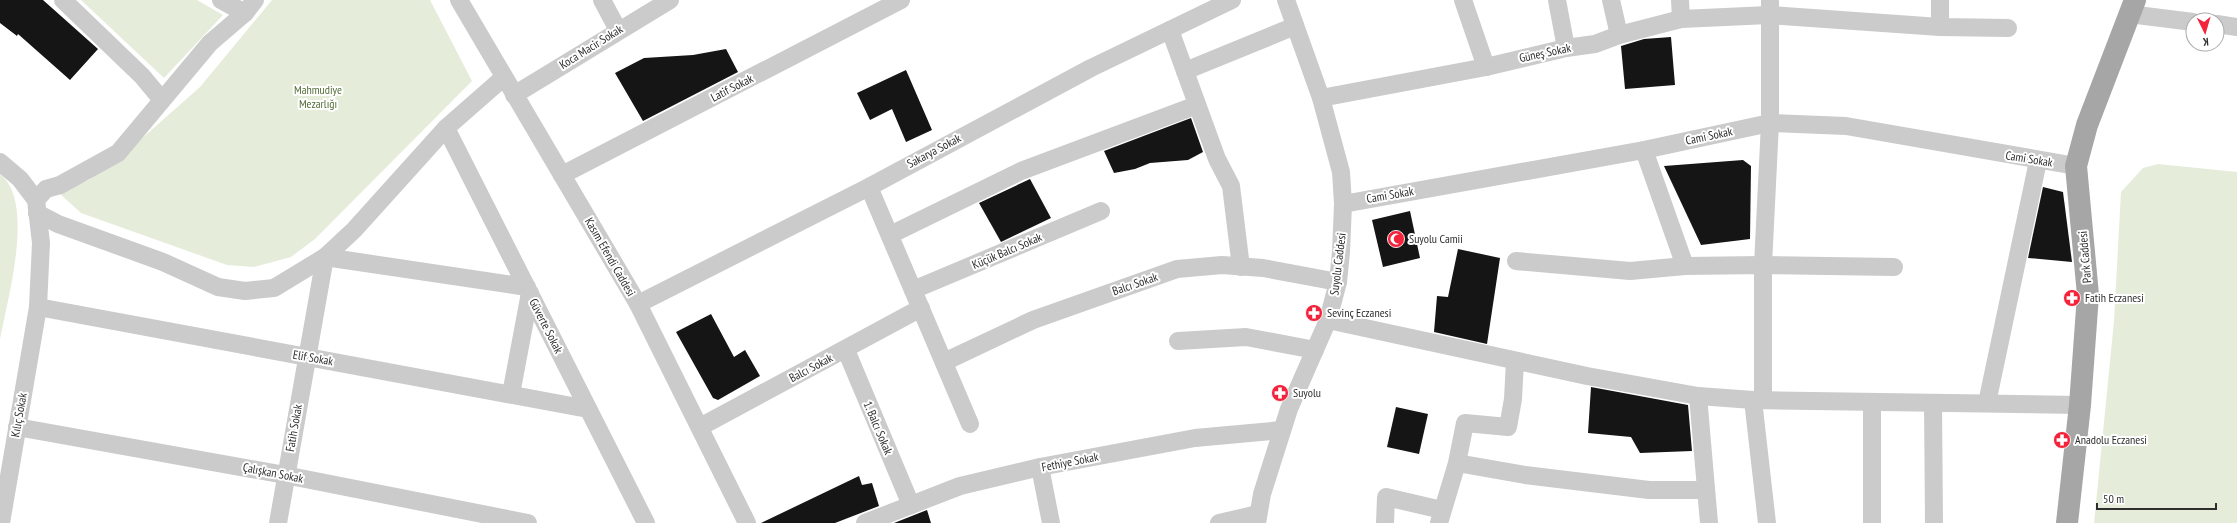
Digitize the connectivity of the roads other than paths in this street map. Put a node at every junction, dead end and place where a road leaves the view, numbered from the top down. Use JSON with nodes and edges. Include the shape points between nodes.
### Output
{"nodes":[{"id":1,"x":63,"y":0,"type":"edge"},
{"id":2,"x":221,"y":0,"type":"edge"},
{"id":3,"x":459,"y":0,"type":"edge"},
{"id":4,"x":602,"y":0,"type":"edge"},
{"id":5,"x":670,"y":0,"type":"edge"},
{"id":6,"x":901,"y":0,"type":"edge"},
{"id":7,"x":1232,"y":0,"type":"edge"},
{"id":8,"x":1286,"y":0,"type":"edge"},
{"id":9,"x":1463,"y":0,"type":"edge"},
{"id":10,"x":1557,"y":0,"type":"edge"},
{"id":11,"x":1611,"y":0,"type":"edge"},
{"id":12,"x":1680,"y":0,"type":"edge"},
{"id":13,"x":1940,"y":0,"type":"edge"},
{"id":14,"x":250,"y":7,"type":"edge"},
{"id":15,"x":1770,"y":7,"type":"edge"},
{"id":16,"x":2132,"y":7,"type":"edge"},
{"id":17,"x":1681,"y":19,"type":"junction"},
{"id":18,"x":2185,"y":20,"type":"edge"},
{"id":19,"x":2225,"y":25,"type":"edge"},
{"id":20,"x":1295,"y":26,"type":"junction"},
{"id":21,"x":1940,"y":27,"type":"junction"},
{"id":22,"x":2237,"y":27,"type":"edge"},
{"id":23,"x":2008,"y":28,"type":"dead end"},
{"id":24,"x":618,"y":30,"type":"junction"},
{"id":25,"x":1170,"y":30,"type":"junction"},
{"id":26,"x":1619,"y":35,"type":"junction"},
{"id":27,"x":1566,"y":48,"type":"junction"},
{"id":28,"x":1486,"y":67,"type":"junction"},
{"id":29,"x":1185,"y":71,"type":"junction"},
{"id":30,"x":503,"y":78,"type":"junction"},
{"id":31,"x":514,"y":95,"type":"junction"},
{"id":32,"x":1320,"y":98,"type":"junction"},
{"id":33,"x":162,"y":100,"type":"junction"},
{"id":34,"x":1197,"y":105,"type":"junction"},
{"id":35,"x":1770,"y":123,"type":"junction"},
{"id":36,"x":446,"y":128,"type":"junction"},
{"id":37,"x":1644,"y":150,"type":"junction"},
{"id":38,"x":2038,"y":161,"type":"junction"},
{"id":39,"x":0,"y":162,"type":"edge"},
{"id":40,"x":2076,"y":166,"type":"junction"},
{"id":41,"x":562,"y":175,"type":"junction"},
{"id":42,"x":869,"y":186,"type":"junction"},
{"id":43,"x":1343,"y":204,"type":"junction"},
{"id":44,"x":36,"y":207,"type":"junction"},
{"id":45,"x":1101,"y":211,"type":"dead end"},
{"id":46,"x":890,"y":235,"type":"junction"},
{"id":47,"x":325,"y":257,"type":"junction"},
{"id":48,"x":1516,"y":261,"type":"dead end"},
{"id":49,"x":1763,"y":265,"type":"junction"},
{"id":50,"x":1685,"y":266,"type":"junction"},
{"id":51,"x":1241,"y":267,"type":"junction"},
{"id":52,"x":1894,"y":267,"type":"dead end"},
{"id":53,"x":1338,"y":282,"type":"junction"},
{"id":54,"x":528,"y":290,"type":"junction"},
{"id":55,"x":913,"y":290,"type":"junction"},
{"id":56,"x":638,"y":304,"type":"junction"},
{"id":57,"x":38,"y":307,"type":"junction"},
{"id":58,"x":921,"y":308,"type":"junction"},
{"id":59,"x":1328,"y":320,"type":"junction"},
{"id":60,"x":1178,"y":341,"type":"dead end"},
{"id":61,"x":846,"y":350,"type":"junction"},
{"id":62,"x":1315,"y":350,"type":"junction"},
{"id":63,"x":307,"y":357,"type":"junction"},
{"id":64,"x":1515,"y":361,"type":"junction"},
{"id":65,"x":944,"y":362,"type":"junction"},
{"id":66,"x":511,"y":394,"type":"junction"},
{"id":67,"x":1698,"y":396,"type":"junction"},
{"id":68,"x":1758,"y":400,"type":"junction"},
{"id":69,"x":1872,"y":402,"type":"junction"},
{"id":70,"x":1933,"y":403,"type":"junction"},
{"id":71,"x":1987,"y":403,"type":"junction"},
{"id":72,"x":2080,"y":405,"type":"junction"},
{"id":73,"x":588,"y":409,"type":"junction"},
{"id":74,"x":970,"y":424,"type":"dead end"},
{"id":75,"x":17,"y":427,"type":"junction"},
{"id":76,"x":700,"y":427,"type":"junction"},
{"id":77,"x":1282,"y":430,"type":"junction"},
{"id":78,"x":1457,"y":463,"type":"junction"},
{"id":79,"x":1040,"y":467,"type":"junction"},
{"id":80,"x":285,"y":476,"type":"junction"},
{"id":81,"x":1706,"y":490,"type":"junction"},
{"id":82,"x":911,"y":505,"type":"junction"},
{"id":83,"x":1440,"y":516,"type":"edge"},
{"id":84,"x":1257,"y":519,"type":"edge"},
{"id":85,"x":1,"y":523,"type":"edge"},
{"id":86,"x":278,"y":523,"type":"edge"},
{"id":87,"x":528,"y":523,"type":"edge"},
{"id":88,"x":646,"y":523,"type":"edge"},
{"id":89,"x":747,"y":523,"type":"edge"},
{"id":90,"x":865,"y":523,"type":"edge"},
{"id":91,"x":1051,"y":523,"type":"edge"},
{"id":92,"x":1219,"y":523,"type":"edge"},
{"id":93,"x":1385,"y":523,"type":"edge"},
{"id":94,"x":1709,"y":523,"type":"edge"},
{"id":95,"x":1767,"y":523,"type":"edge"},
{"id":96,"x":1872,"y":523,"type":"edge"},
{"id":97,"x":1934,"y":523,"type":"edge"},
{"id":98,"x":2067,"y":523,"type":"edge"}],
"edges":[{"from":1,"to":33,"type":"street","via":[[142,76]]},
{"from":2,"to":14,"type":"street"},
{"from":3,"to":30,"type":"street","name":"Kasım Efendi Caddesi"},
{"from":4,"to":24,"type":"street"},
{"from":5,"to":24,"type":"street","name":"Koca Macir Sokak"},
{"from":6,"to":41,"type":"street","name":"Latif Sokak"},
{"from":7,"to":25,"type":"street","name":"Sakarya Sokak"},
{"from":8,"to":20,"type":"street","name":"Suyolu Caddesi"},
{"from":9,"to":28,"type":"street"},
{"from":10,"to":27,"type":"street"},
{"from":11,"to":26,"type":"street"},
{"from":12,"to":17,"type":"street"},
{"from":13,"to":21,"type":"street"},
{"from":14,"to":33,"type":"street","via":[[210,43]]},
{"from":15,"to":17,"type":"street","name":"Güneş Sokak"},
{"from":15,"to":21,"type":"street","name":"Güneş Sokak"},
{"from":15,"to":35,"type":"street"},
{"from":16,"to":18,"type":"street"},
{"from":16,"to":40,"type":"main road","name":"Park Caddesi","via":[[2087,125]]},
{"from":17,"to":26,"type":"street","name":"Güneş Sokak"},
{"from":19,"to":22,"type":"street"},
{"from":20,"to":29,"type":"street"},
{"from":20,"to":32,"type":"street","name":"Suyolu Caddesi"},
{"from":21,"to":23,"type":"street","name":"Güneş Sokak"},
{"from":24,"to":31,"type":"street","name":"Koca Macir Sokak"},
{"from":25,"to":29,"type":"street"},
{"from":25,"to":42,"type":"street","name":"Sakarya Sokak","via":[[1091,68]]},
{"from":26,"to":27,"type":"street","name":"Güneş Sokak","via":[[1595,44]]},
{"from":27,"to":28,"type":"street","name":"Güneş Sokak"},
{"from":28,"to":32,"type":"street","name":"Güneş Sokak"},
{"from":29,"to":34,"type":"street"},
{"from":30,"to":31,"type":"street","name":"Kasım Efendi Caddesi"},
{"from":30,"to":36,"type":"street"},
{"from":31,"to":41,"type":"street","name":"Kasım Efendi Caddesi"},
{"from":32,"to":43,"type":"street","name":"Suyolu Caddesi","via":[[1341,172]]},
{"from":33,"to":44,"type":"street","via":[[118,153],[60,185],[46,189]]},
{"from":34,"to":46,"type":"street","via":[[1021,171]]},
{"from":34,"to":51,"type":"street","via":[[1217,159],[1231,186]]},
{"from":35,"to":37,"type":"street","name":"Cami Sokak"},
{"from":35,"to":38,"type":"street","name":"Cami Sokak","via":[[1846,126]]},
{"from":35,"to":49,"type":"street"},
{"from":36,"to":47,"type":"street","via":[[354,230]]},
{"from":36,"to":54,"type":"street","name":"Güverte Sokak"},
{"from":37,"to":43,"type":"street","name":"Cami Sokak"},
{"from":37,"to":50,"type":"street"},
{"from":38,"to":40,"type":"street","name":"Cami Sokak"},
{"from":38,"to":71,"type":"street"},
{"from":39,"to":44,"type":"street","via":[[20,179]]},
{"from":40,"to":72,"type":"main road","name":"Park Caddesi","via":[[2088,295]]},
{"from":41,"to":56,"type":"street","name":"Kasım Efendi Caddesi"},
{"from":42,"to":46,"type":"street"},
{"from":42,"to":56,"type":"street","name":"Sakarya Sokak"},
{"from":43,"to":53,"type":"street","name":"Suyolu Caddesi"},
{"from":44,"to":47,"type":"street","via":[[58,224],[163,262],[218,287],[245,291],[274,288]]},
{"from":44,"to":57,"type":"street","name":"Kılıç Sokak","via":[[41,244]]},
{"from":45,"to":55,"type":"street","name":"Küçük Balcı Sokak"},
{"from":46,"to":55,"type":"street"},
{"from":47,"to":54,"type":"street"},
{"from":47,"to":63,"type":"street","name":"Fatih Sokak"},
{"from":48,"to":50,"type":"street","via":[[1630,271]]},
{"from":49,"to":50,"type":"street"},
{"from":49,"to":52,"type":"street"},
{"from":49,"to":68,"type":"street"},
{"from":51,"to":53,"type":"street","name":"Balcı Sokak","via":[[1263,268]]},
{"from":51,"to":65,"type":"street","name":"Balcı Sokak","via":[[1222,265],[1177,269],[1033,320]]},
{"from":53,"to":59,"type":"street","name":"Suyolu Caddesi"},
{"from":54,"to":66,"type":"street"},
{"from":54,"to":73,"type":"street","name":"Güverte Sokak"},
{"from":55,"to":58,"type":"street"},
{"from":56,"to":76,"type":"street","name":"Kasım Efendi Caddesi"},
{"from":57,"to":63,"type":"street","name":"Elif Sokak"},
{"from":57,"to":75,"type":"street","name":"Kılıç Sokak"},
{"from":58,"to":61,"type":"street","name":"Balcı Sokak"},
{"from":58,"to":65,"type":"street"},
{"from":59,"to":62,"type":"street","name":"Suyolu Caddesi"},
{"from":59,"to":64,"type":"street"},
{"from":60,"to":62,"type":"street","via":[[1246,337]]},
{"from":61,"to":76,"type":"street","name":"Balcı Sokak"},
{"from":61,"to":82,"type":"street","name":"1. Balcı Sokak"},
{"from":62,"to":77,"type":"street","name":"Suyolu Caddesi","via":[[1288,409]]},
{"from":63,"to":66,"type":"street","name":"Elif Sokak"},
{"from":63,"to":80,"type":"street","name":"Fatih Sokak"},
{"from":64,"to":67,"type":"street"},
{"from":64,"to":78,"type":"street","via":[[1513,399],[1508,427],[1465,423]]},
{"from":65,"to":74,"type":"street"},
{"from":66,"to":73,"type":"street","name":"Elif Sokak"},
{"from":67,"to":68,"type":"street"},
{"from":67,"to":81,"type":"street"},
{"from":68,"to":69,"type":"street"},
{"from":68,"to":95,"type":"street"},
{"from":69,"to":70,"type":"street"},
{"from":69,"to":96,"type":"street"},
{"from":70,"to":71,"type":"street"},
{"from":70,"to":97,"type":"street"},
{"from":71,"to":72,"type":"street"},
{"from":72,"to":98,"type":"main road","name":"Park Caddesi"},
{"from":73,"to":88,"type":"street","name":"Güverte Sokak"},
{"from":75,"to":80,"type":"street","name":"Çalışkan Sokak"},
{"from":75,"to":85,"type":"street","name":"Kılıç Sokak"},
{"from":76,"to":89,"type":"street","name":"Kasım Efendi Caddesi"},
{"from":77,"to":79,"type":"street","name":"Fethiye Sokak","via":[[1195,438]]},
{"from":77,"to":84,"type":"street","name":"Suyolu Caddesi"},
{"from":78,"to":81,"type":"street","via":[[1526,475],[1649,490]]},
{"from":78,"to":83,"type":"street"},
{"from":79,"to":82,"type":"street","name":"Fethiye Sokak","via":[[960,486]]},
{"from":79,"to":91,"type":"street"},
{"from":80,"to":86,"type":"street","name":"Fatih Sokak"},
{"from":80,"to":87,"type":"street","name":"Çalışkan Sokak"},
{"from":81,"to":94,"type":"street"},
{"from":82,"to":90,"type":"street","name":"Fethiye Sokak"},
{"from":83,"to":93,"type":"street","via":[[1386,497]]},
{"from":84,"to":92,"type":"street"}]}
